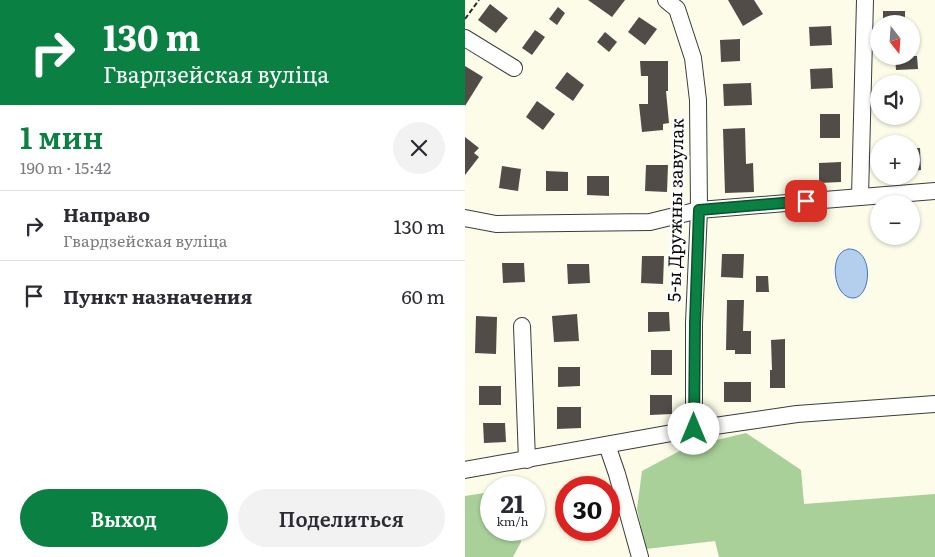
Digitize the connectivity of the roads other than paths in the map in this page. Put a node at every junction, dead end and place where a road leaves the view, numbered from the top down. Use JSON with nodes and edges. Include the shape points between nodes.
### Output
{"nodes":[{"id":1,"x":666,"y":0,"type":"edge"},
{"id":2,"x":865,"y":0,"type":"edge"},
{"id":3,"x":465,"y":38,"type":"edge"},
{"id":4,"x":514,"y":68,"type":"dead end"},
{"id":5,"x":935,"y":191,"type":"edge"},
{"id":6,"x":860,"y":196,"type":"junction"},
{"id":7,"x":699,"y":210,"type":"junction"},
{"id":8,"x":465,"y":218,"type":"edge"},
{"id":9,"x":522,"y":326,"type":"dead end"},
{"id":10,"x":935,"y":404,"type":"edge"},
{"id":11,"x":694,"y":429,"type":"junction"},
{"id":12,"x":607,"y":445,"type":"junction"},
{"id":13,"x":527,"y":460,"type":"junction"},
{"id":14,"x":465,"y":470,"type":"edge"},
{"id":15,"x":640,"y":557,"type":"edge"}],
"edges":[{"from":1,"to":7,"type":"street","name":"5-ы Дружны завулак","via":[[677,10],[693,58],[698,100]]},
{"from":2,"to":6,"type":"street"},
{"from":3,"to":4,"type":"street"},
{"from":5,"to":6,"type":"street"},
{"from":6,"to":7,"type":"street"},
{"from":7,"to":8,"type":"street","via":[[649,222],[496,224]]},
{"from":7,"to":11,"type":"street","name":"5-ы Дружны завулак"},
{"from":9,"to":13,"type":"street"},
{"from":10,"to":11,"type":"street","via":[[797,414]]},
{"from":11,"to":12,"type":"street"},
{"from":12,"to":13,"type":"street"},
{"from":12,"to":15,"type":"street"},
{"from":13,"to":14,"type":"street"}]}
